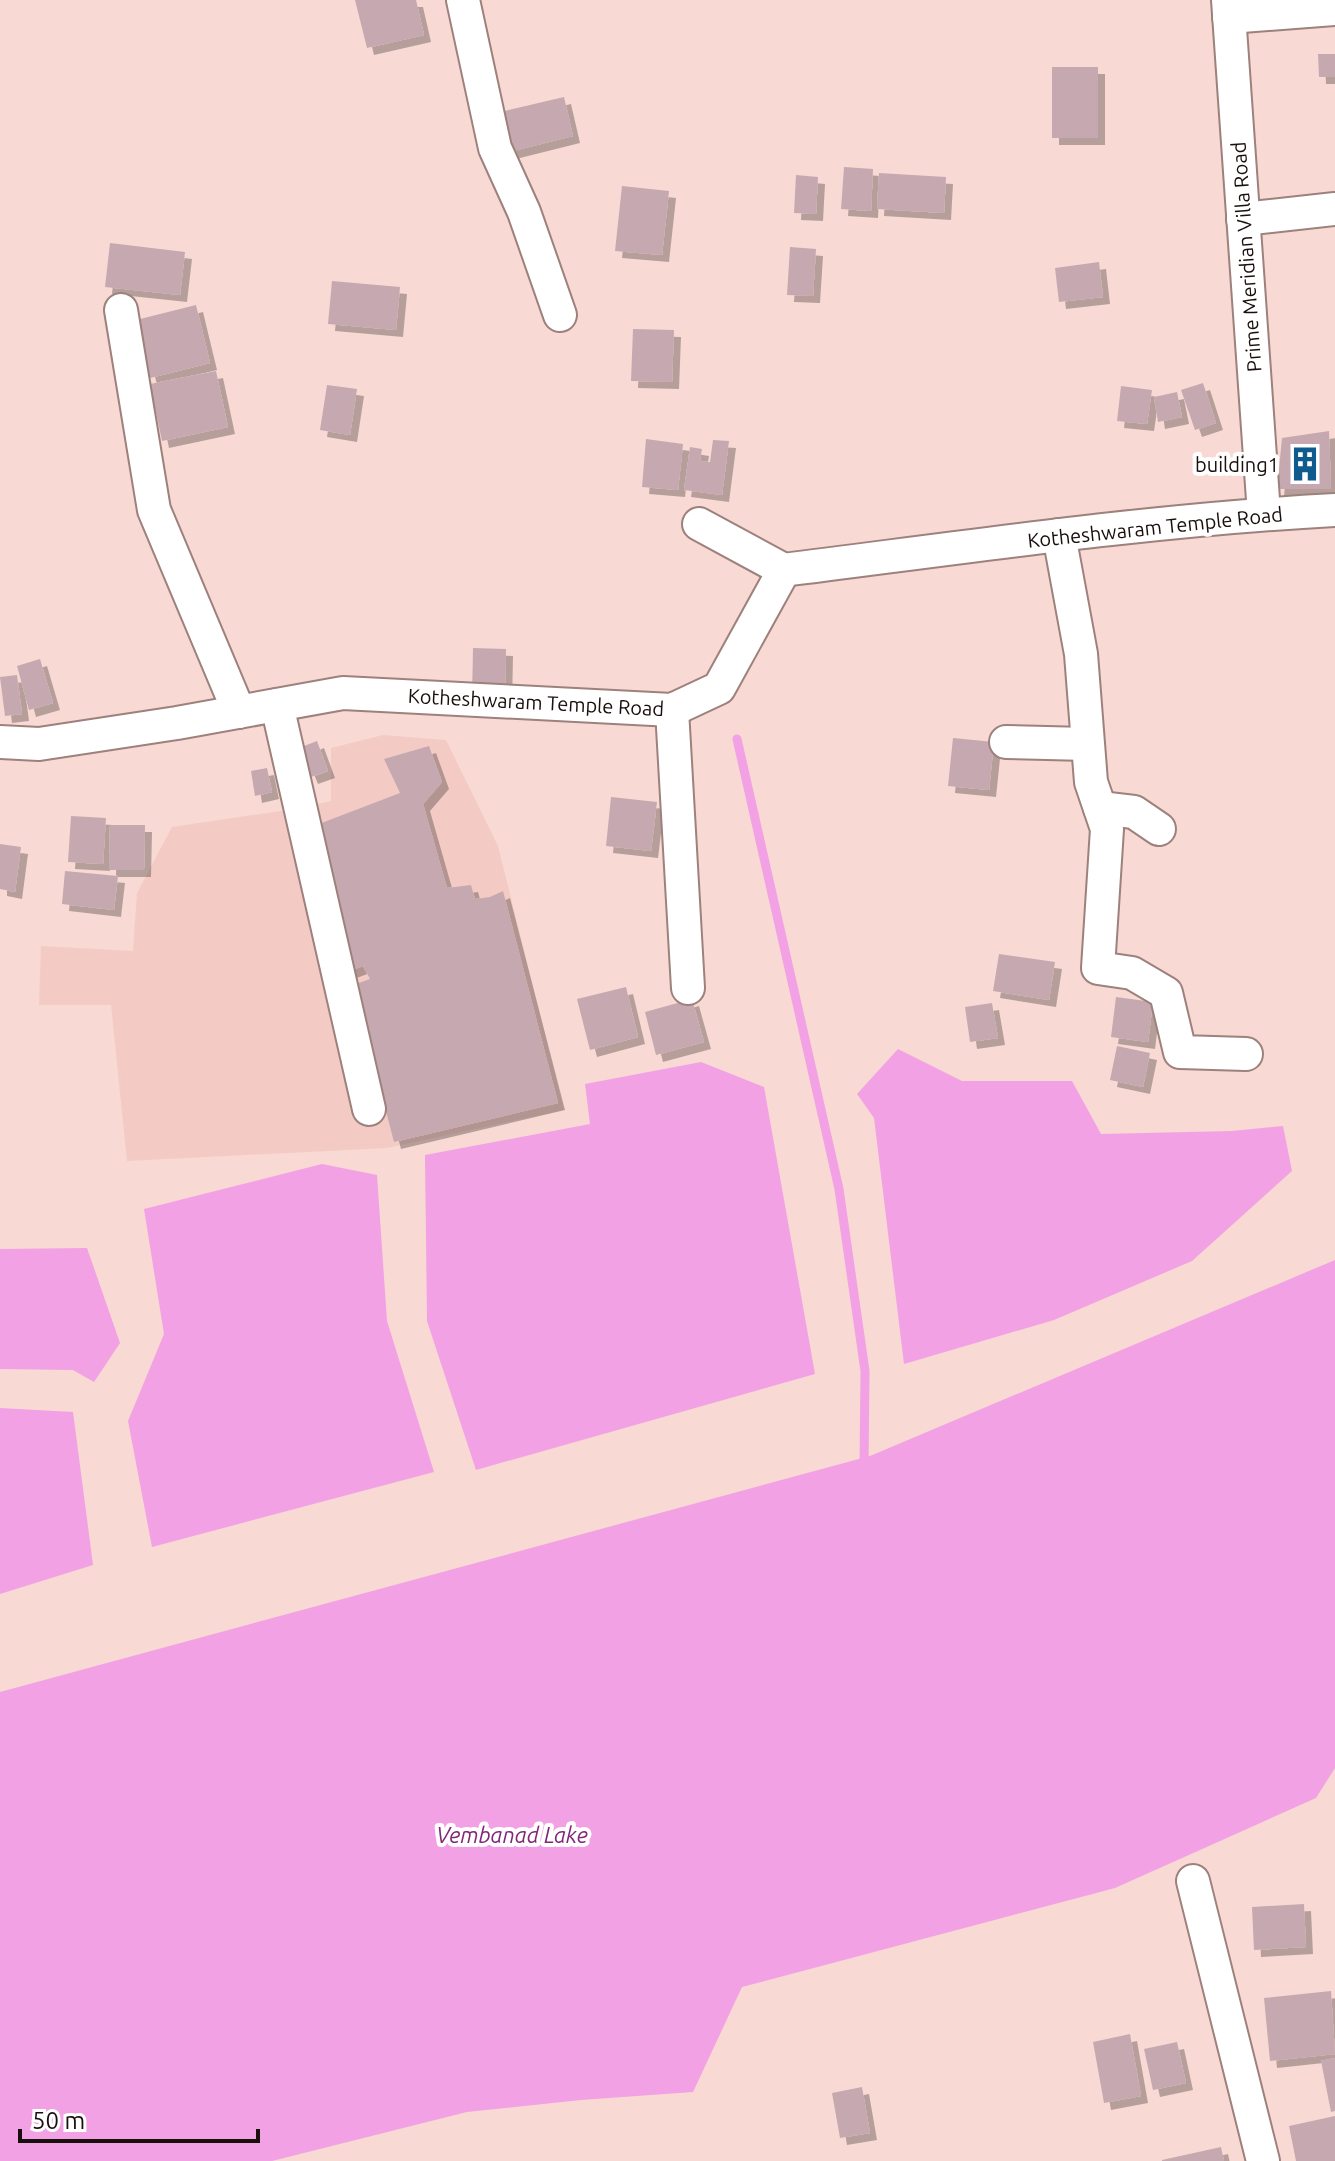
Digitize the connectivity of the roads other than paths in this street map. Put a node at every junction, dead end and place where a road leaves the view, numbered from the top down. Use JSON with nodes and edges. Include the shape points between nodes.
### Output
{"nodes":[{"id":1,"x":463,"y":0,"type":"edge"},
{"id":2,"x":1228,"y":8,"type":"edge"},
{"id":3,"x":1335,"y":9,"type":"edge"},
{"id":4,"x":1335,"y":209,"type":"edge"},
{"id":5,"x":1243,"y":219,"type":"junction"},
{"id":6,"x":121,"y":310,"type":"dead end"},
{"id":7,"x":560,"y":315,"type":"dead end"},
{"id":8,"x":1335,"y":510,"type":"edge"},
{"id":9,"x":1264,"y":514,"type":"junction"},
{"id":10,"x":699,"y":524,"type":"dead end"},
{"id":11,"x":1059,"y":535,"type":"junction"},
{"id":12,"x":784,"y":570,"type":"junction"},
{"id":13,"x":277,"y":705,"type":"junction"},
{"id":14,"x":672,"y":710,"type":"junction"},
{"id":15,"x":239,"y":712,"type":"junction"},
{"id":16,"x":0,"y":742,"type":"edge"},
{"id":17,"x":1006,"y":742,"type":"dead end"},
{"id":18,"x":1087,"y":744,"type":"junction"},
{"id":19,"x":1100,"y":808,"type":"junction"},
{"id":20,"x":1159,"y":829,"type":"dead end"},
{"id":21,"x":688,"y":988,"type":"dead end"},
{"id":22,"x":1246,"y":1054,"type":"dead end"},
{"id":23,"x":369,"y":1109,"type":"dead end"},
{"id":24,"x":1193,"y":1881,"type":"dead end"},
{"id":25,"x":1263,"y":2161,"type":"edge"}],
"edges":[{"from":1,"to":7,"type":"street","via":[[495,148]]},
{"from":2,"to":3,"type":"street"},
{"from":2,"to":5,"type":"street","name":"Prime Meridian Villa Road"},
{"from":4,"to":5,"type":"street"},
{"from":5,"to":9,"type":"street","name":"Prime Meridian Villa Road"},
{"from":6,"to":15,"type":"street","via":[[154,510]]},
{"from":8,"to":9,"type":"street","name":"Kotheshwaram Temple Road"},
{"from":9,"to":11,"type":"street","name":"Kotheshwaram Temple Road"},
{"from":10,"to":12,"type":"street"},
{"from":11,"to":12,"type":"street","name":"Kotheshwaram Temple Road"},
{"from":11,"to":18,"type":"street","via":[[1081,654]]},
{"from":12,"to":14,"type":"street","name":"Kotheshwaram Temple Road","via":[[719,688]]},
{"from":13,"to":14,"type":"street","name":"Kotheshwaram Temple Road","via":[[343,693]]},
{"from":13,"to":15,"type":"street","name":"Kotheshwaram Temple Road"},
{"from":13,"to":23,"type":"street"},
{"from":14,"to":21,"type":"street"},
{"from":15,"to":16,"type":"street","name":"Kotheshwaram Temple Road","via":[[39,744]]},
{"from":17,"to":18,"type":"street"},
{"from":18,"to":19,"type":"street"},
{"from":19,"to":20,"type":"street","via":[[1134,812]]},
{"from":19,"to":22,"type":"street","via":[[1107,829],[1098,968],[1132,973],[1166,993],[1180,1052]]},
{"from":24,"to":25,"type":"street"}]}
